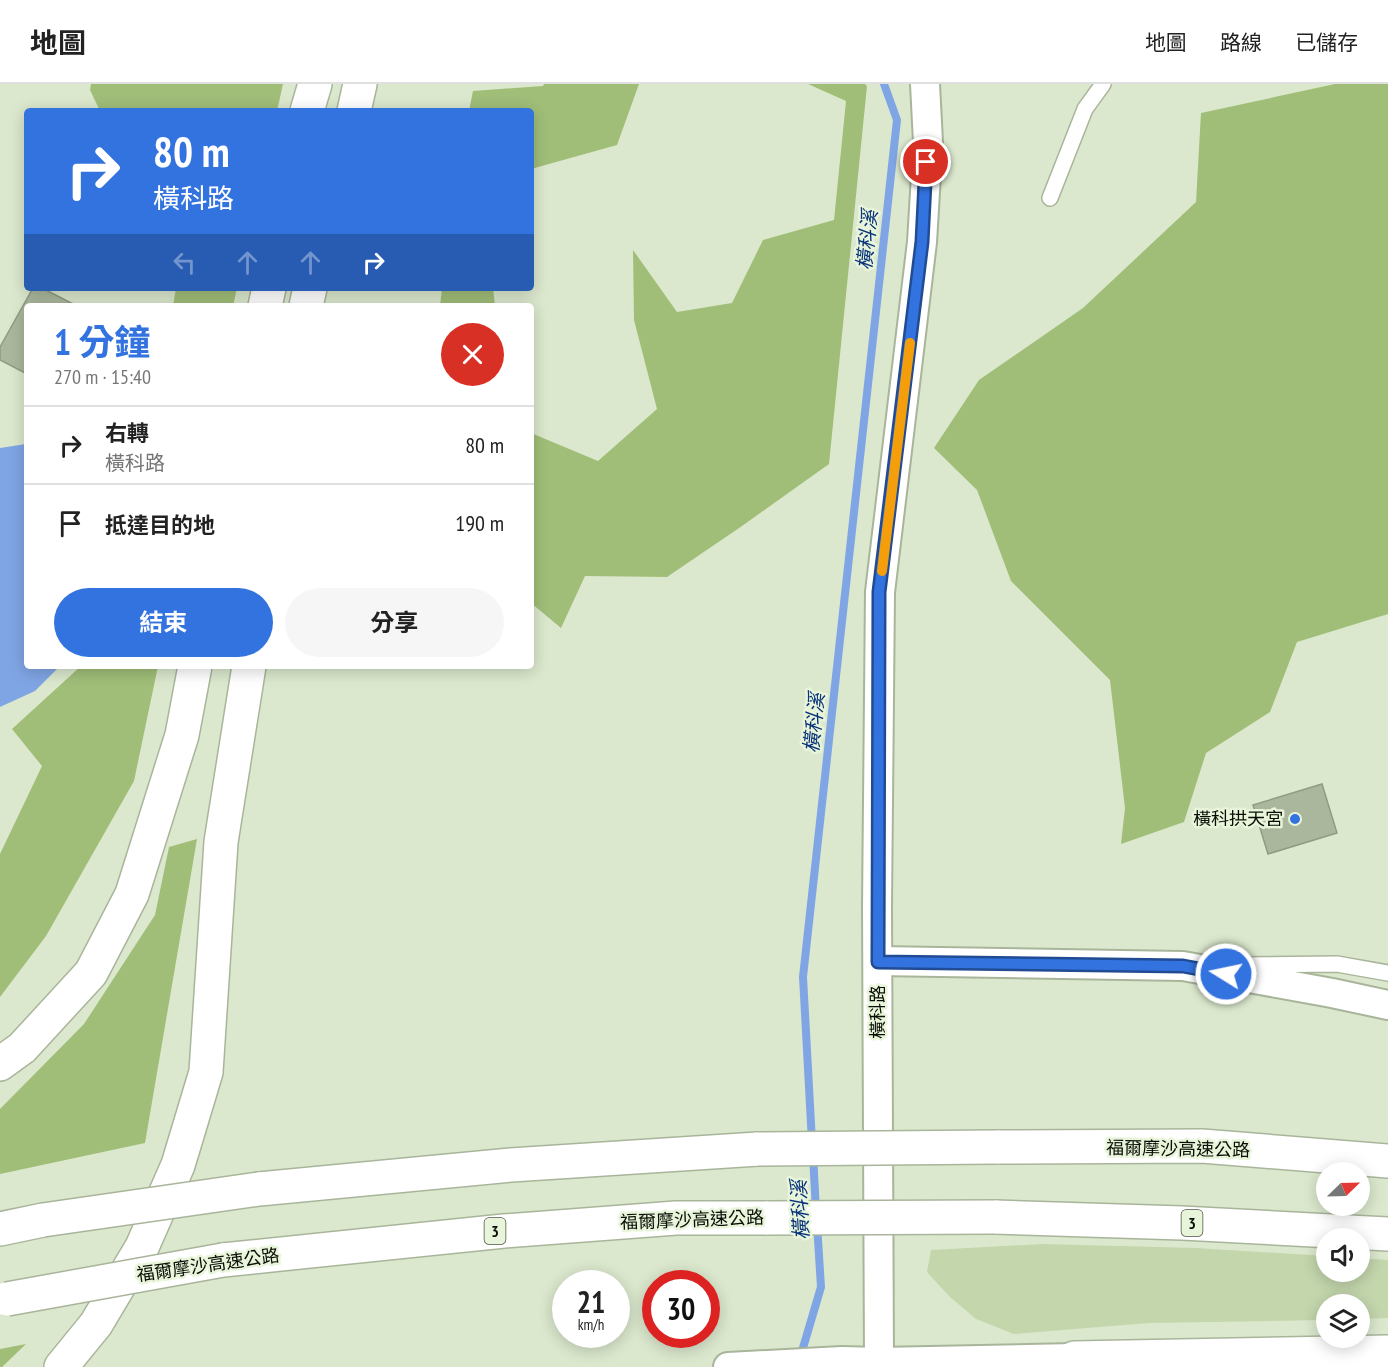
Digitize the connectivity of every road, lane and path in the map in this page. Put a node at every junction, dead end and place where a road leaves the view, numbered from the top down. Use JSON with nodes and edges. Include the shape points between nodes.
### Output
{"nodes":[{"id":1,"x":315,"y":84,"type":"edge"},
{"id":2,"x":360,"y":84,"type":"edge"},
{"id":3,"x":925,"y":84,"type":"edge"},
{"id":4,"x":1103,"y":84,"type":"edge"},
{"id":5,"x":308,"y":108,"type":"edge"},
{"id":6,"x":355,"y":108,"type":"edge"},
{"id":7,"x":1050,"y":198,"type":"dead end"},
{"id":8,"x":194,"y":669,"type":"edge"},
{"id":9,"x":249,"y":669,"type":"edge"},
{"id":10,"x":878,"y":962,"type":"junction"},
{"id":11,"x":1183,"y":966,"type":"junction"},
{"id":12,"x":1388,"y":973,"type":"edge"},
{"id":13,"x":1388,"y":1005,"type":"edge"},
{"id":14,"x":0,"y":1064,"type":"edge"},
{"id":15,"x":1388,"y":1161,"type":"edge"},
{"id":16,"x":0,"y":1229,"type":"edge"},
{"id":17,"x":1388,"y":1234,"type":"edge"},
{"id":18,"x":4,"y":1299,"type":"edge"},
{"id":19,"x":1388,"y":1352,"type":"edge"},
{"id":20,"x":1074,"y":1358,"type":"junction"},
{"id":21,"x":864,"y":1364,"type":"edge"},
{"id":22,"x":61,"y":1367,"type":"edge"},
{"id":23,"x":728,"y":1367,"type":"edge"},
{"id":24,"x":1113,"y":1367,"type":"edge"}],
"edges":[{"from":1,"to":5,"type":"highway"},
{"from":2,"to":6,"type":"highway"},
{"from":3,"to":10,"type":"street","name":"橫科路","via":[[928,142],[922,242],[879,592]]},
{"from":4,"to":7,"type":"lane","via":[[1085,109]]},
{"from":8,"to":14,"type":"highway","via":[[182,735],[132,894],[92,974],[22,1048]]},
{"from":9,"to":22,"type":"highway","via":[[221,842],[206,1072],[178,1166],[142,1247],[96,1324]]},
{"from":10,"to":11,"type":"street"},
{"from":10,"to":21,"type":"street","name":"橫科路"},
{"from":11,"to":12,"type":"lane","via":[[1337,964]]},
{"from":11,"to":13,"type":"street"},
{"from":15,"to":16,"type":"highway","name":"福爾摩沙高速公路","bridge":true,"via":[[1202,1146],[758,1149],[511,1165],[259,1189]]},
{"from":17,"to":18,"type":"highway","name":"福爾摩沙高速公路","number":"3","bridge":true,"via":[[995,1217],[676,1218],[504,1230],[223,1260]]},
{"from":19,"to":20,"type":"highway"},
{"from":20,"to":21,"type":"street"},
{"from":20,"to":24,"type":"lane"},
{"from":21,"to":23,"type":"street"}]}
